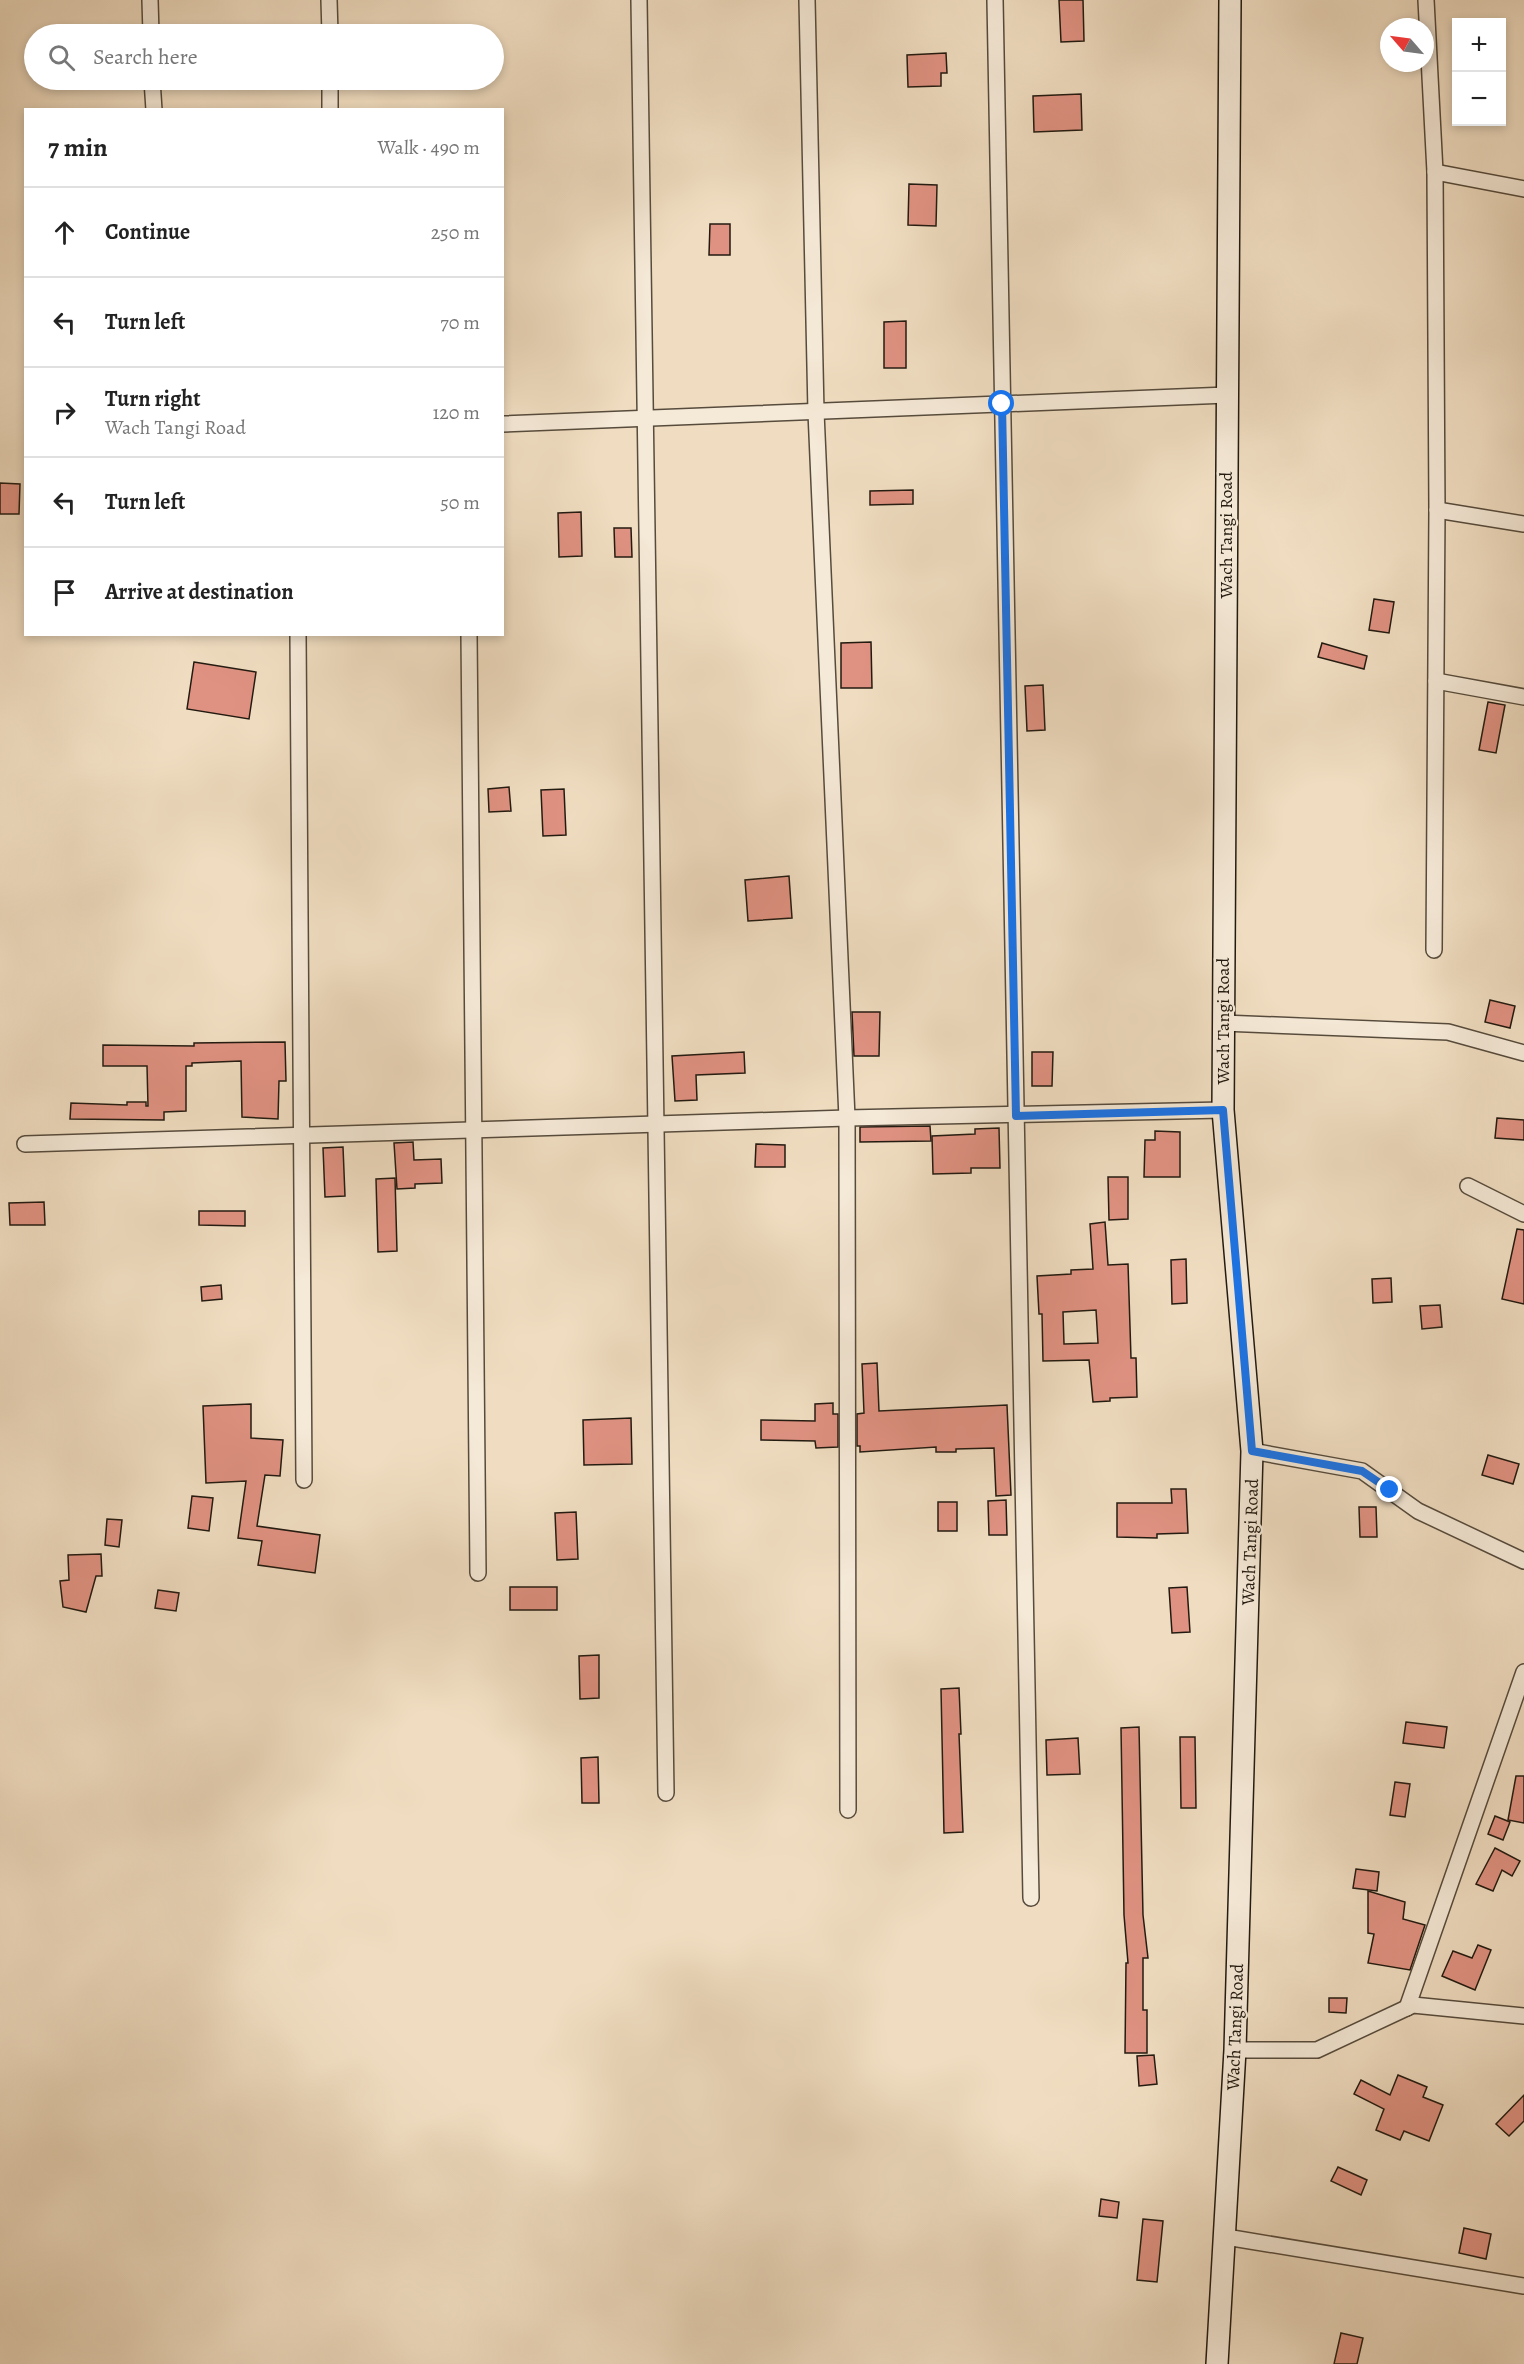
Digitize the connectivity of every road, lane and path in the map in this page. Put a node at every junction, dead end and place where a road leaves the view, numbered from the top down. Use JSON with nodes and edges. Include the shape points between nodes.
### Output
{"nodes":[{"id":1,"x":150,"y":0,"type":"edge"},
{"id":2,"x":329,"y":0,"type":"edge"},
{"id":3,"x":639,"y":0,"type":"edge"},
{"id":4,"x":807,"y":0,"type":"edge"},
{"id":5,"x":994,"y":0,"type":"edge"},
{"id":6,"x":1230,"y":0,"type":"edge"},
{"id":7,"x":1426,"y":0,"type":"edge"},
{"id":8,"x":151,"y":24,"type":"edge"},
{"id":9,"x":330,"y":24,"type":"edge"},
{"id":10,"x":153,"y":90,"type":"edge"},
{"id":11,"x":330,"y":90,"type":"edge"},
{"id":12,"x":154,"y":108,"type":"edge"},
{"id":13,"x":330,"y":108,"type":"edge"},
{"id":14,"x":1435,"y":172,"type":"junction"},
{"id":15,"x":1524,"y":189,"type":"edge"},
{"id":16,"x":1227,"y":395,"type":"junction"},
{"id":17,"x":1002,"y":404,"type":"junction"},
{"id":18,"x":816,"y":412,"type":"junction"},
{"id":19,"x":645,"y":418,"type":"junction"},
{"id":20,"x":504,"y":424,"type":"edge"},
{"id":21,"x":1437,"y":510,"type":"junction"},
{"id":22,"x":1524,"y":524,"type":"edge"},
{"id":23,"x":298,"y":636,"type":"edge"},
{"id":24,"x":469,"y":636,"type":"edge"},
{"id":25,"x":1436,"y":681,"type":"junction"},
{"id":26,"x":1524,"y":697,"type":"edge"},
{"id":27,"x":1434,"y":950,"type":"dead end"},
{"id":28,"x":1223,"y":1023,"type":"junction"},
{"id":29,"x":1524,"y":1053,"type":"edge"},
{"id":30,"x":1223,"y":1110,"type":"junction"},
{"id":31,"x":1016,"y":1116,"type":"junction"},
{"id":32,"x":847,"y":1118,"type":"junction"},
{"id":33,"x":656,"y":1126,"type":"junction"},
{"id":34,"x":474,"y":1131,"type":"junction"},
{"id":35,"x":302,"y":1136,"type":"junction"},
{"id":36,"x":25,"y":1144,"type":"dead end"},
{"id":37,"x":1468,"y":1186,"type":"dead end"},
{"id":38,"x":1524,"y":1214,"type":"edge"},
{"id":39,"x":1252,"y":1451,"type":"junction"},
{"id":40,"x":304,"y":1480,"type":"dead end"},
{"id":41,"x":1524,"y":1561,"type":"edge"},
{"id":42,"x":478,"y":1573,"type":"dead end"},
{"id":43,"x":1524,"y":1672,"type":"edge"},
{"id":44,"x":666,"y":1793,"type":"dead end"},
{"id":45,"x":848,"y":1810,"type":"dead end"},
{"id":46,"x":1031,"y":1898,"type":"dead end"},
{"id":47,"x":1407,"y":2008,"type":"junction"},
{"id":48,"x":1524,"y":2016,"type":"edge"},
{"id":49,"x":1235,"y":2050,"type":"junction"},
{"id":50,"x":1226,"y":2237,"type":"junction"},
{"id":51,"x":1524,"y":2286,"type":"edge"},
{"id":52,"x":1217,"y":2364,"type":"edge"}],
"edges":[{"from":1,"to":8,"type":"street"},
{"from":2,"to":9,"type":"street"},
{"from":3,"to":19,"type":"street"},
{"from":4,"to":18,"type":"street"},
{"from":5,"to":17,"type":"street"},
{"from":6,"to":16,"type":"main road","name":"Wach Tangi Road"},
{"from":7,"to":14,"type":"street"},
{"from":10,"to":12,"type":"street"},
{"from":11,"to":13,"type":"street"},
{"from":14,"to":15,"type":"street"},
{"from":14,"to":21,"type":"street"},
{"from":16,"to":17,"type":"street"},
{"from":16,"to":28,"type":"main road","name":"Wach Tangi Road"},
{"from":17,"to":18,"type":"street"},
{"from":17,"to":31,"type":"street"},
{"from":18,"to":19,"type":"street"},
{"from":18,"to":32,"type":"street"},
{"from":19,"to":20,"type":"street"},
{"from":19,"to":33,"type":"street"},
{"from":21,"to":22,"type":"street"},
{"from":21,"to":25,"type":"street"},
{"from":23,"to":35,"type":"street"},
{"from":24,"to":34,"type":"street"},
{"from":25,"to":26,"type":"street"},
{"from":25,"to":27,"type":"street"},
{"from":28,"to":29,"type":"street","via":[[1448,1032]]},
{"from":28,"to":30,"type":"main road","name":"Wach Tangi Road"},
{"from":30,"to":31,"type":"street"},
{"from":30,"to":39,"type":"main road","name":"Wach Tangi Road"},
{"from":31,"to":32,"type":"street"},
{"from":31,"to":46,"type":"street"},
{"from":32,"to":33,"type":"street"},
{"from":32,"to":45,"type":"street"},
{"from":33,"to":34,"type":"street"},
{"from":33,"to":44,"type":"street"},
{"from":34,"to":35,"type":"street"},
{"from":34,"to":42,"type":"street"},
{"from":35,"to":36,"type":"street"},
{"from":35,"to":40,"type":"street"},
{"from":37,"to":38,"type":"street"},
{"from":39,"to":41,"type":"street","via":[[1362,1471],[1418,1511]]},
{"from":39,"to":49,"type":"main road","name":"Wach Tangi Road"},
{"from":43,"to":47,"type":"street"},
{"from":47,"to":48,"type":"street","via":[[1413,2005]]},
{"from":47,"to":49,"type":"street","via":[[1317,2050]]},
{"from":49,"to":50,"type":"main road","name":"Wach Tangi Road"},
{"from":50,"to":51,"type":"street"},
{"from":50,"to":52,"type":"main road","name":"Wach Tangi Road"}]}
